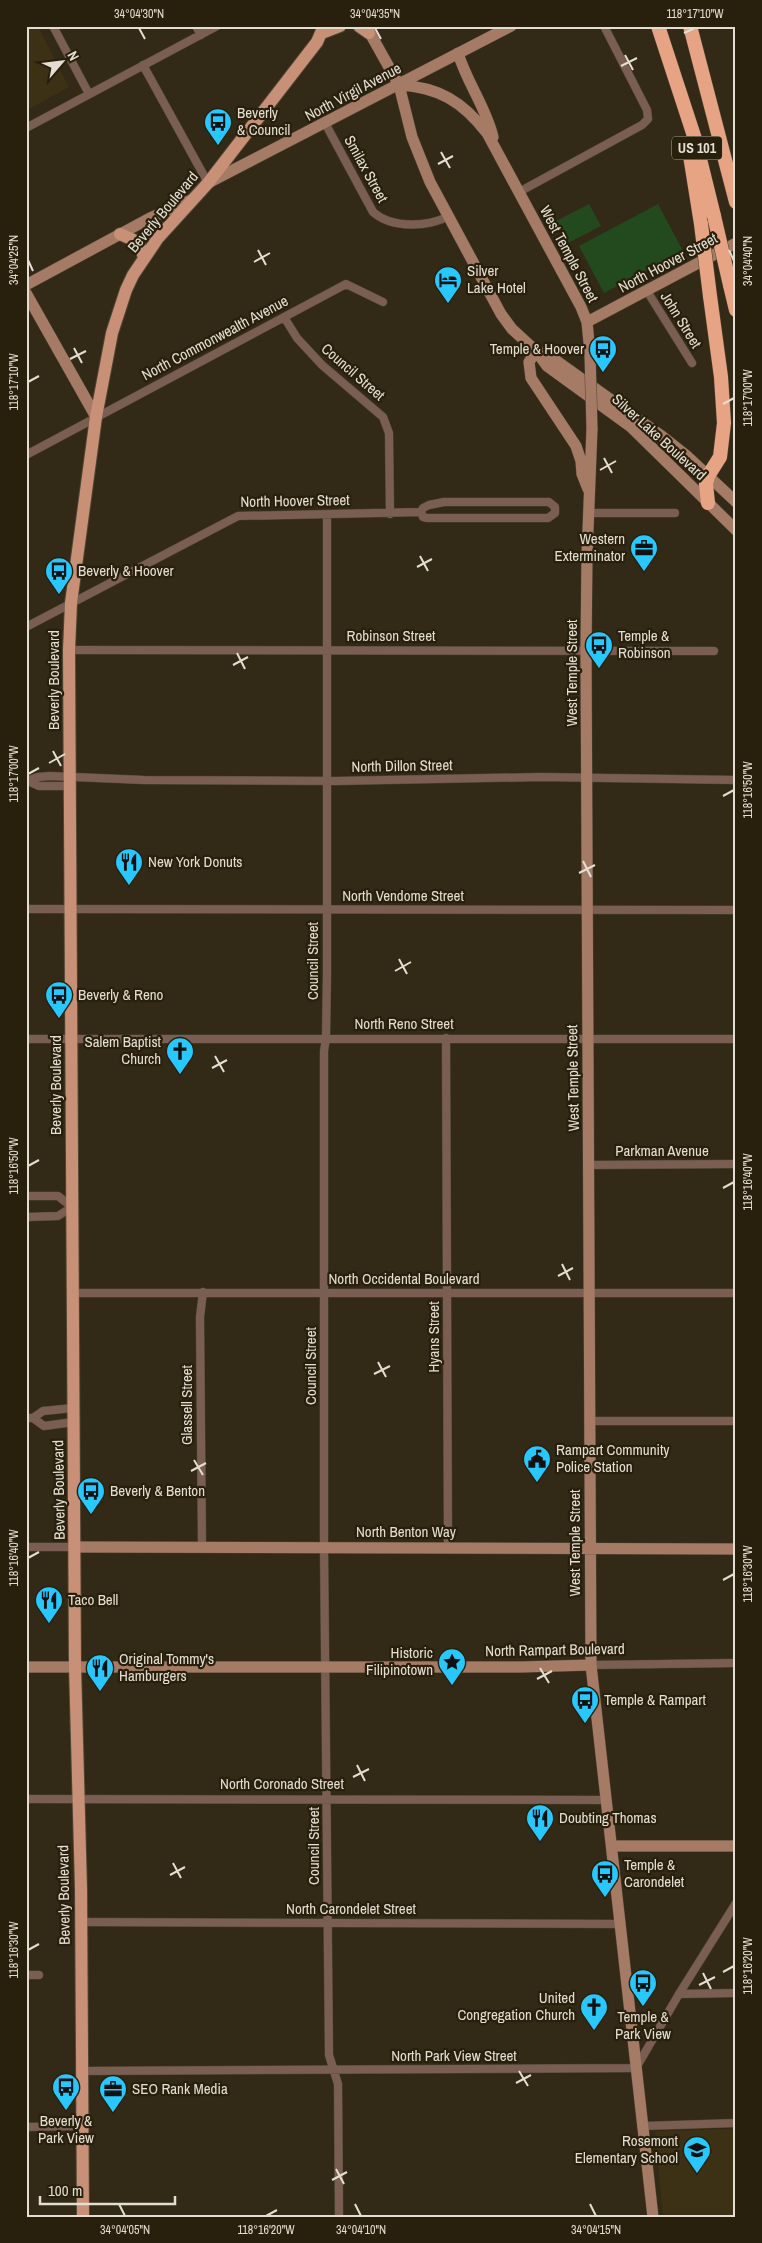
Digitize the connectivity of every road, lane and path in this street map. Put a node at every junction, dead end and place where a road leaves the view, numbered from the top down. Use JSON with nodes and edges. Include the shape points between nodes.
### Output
{"nodes":[{"id":1,"x":53,"y":26,"type":"edge"},
{"id":2,"x":196,"y":26,"type":"edge"},
{"id":3,"x":217,"y":26,"type":"edge"},
{"id":4,"x":340,"y":26,"type":"edge"},
{"id":5,"x":511,"y":26,"type":"edge"},
{"id":6,"x":604,"y":26,"type":"edge"},
{"id":7,"x":653,"y":26,"type":"edge"},
{"id":8,"x":658,"y":26,"type":"edge"},
{"id":9,"x":690,"y":26,"type":"edge"},
{"id":10,"x":365,"y":28,"type":"edge"},
{"id":11,"x":323,"y":30,"type":"edge"},
{"id":12,"x":201,"y":35,"type":"junction"},
{"id":13,"x":458,"y":53,"type":"junction"},
{"id":14,"x":668,"y":54,"type":"junction"},
{"id":15,"x":143,"y":65,"type":"junction"},
{"id":16,"x":677,"y":81,"type":"junction"},
{"id":17,"x":399,"y":84,"type":"junction"},
{"id":18,"x":90,"y":94,"type":"junction"},
{"id":19,"x":325,"y":123,"type":"junction"},
{"id":20,"x":26,"y":128,"type":"edge"},
{"id":21,"x":495,"y":146,"type":"junction"},
{"id":22,"x":208,"y":183,"type":"junction"},
{"id":23,"x":519,"y":192,"type":"junction"},
{"id":24,"x":192,"y":200,"type":"junction"},
{"id":25,"x":736,"y":202,"type":"edge"},
{"id":26,"x":449,"y":216,"type":"junction"},
{"id":27,"x":120,"y":234,"type":"junction"},
{"id":28,"x":736,"y":243,"type":"edge"},
{"id":29,"x":144,"y":257,"type":"junction"},
{"id":30,"x":26,"y":285,"type":"edge"},
{"id":31,"x":647,"y":291,"type":"junction"},
{"id":32,"x":26,"y":293,"type":"edge"},
{"id":33,"x":383,"y":302,"type":"dead end"},
{"id":34,"x":736,"y":310,"type":"edge"},
{"id":35,"x":284,"y":317,"type":"junction"},
{"id":36,"x":587,"y":322,"type":"junction"},
{"id":37,"x":536,"y":351,"type":"junction"},
{"id":38,"x":692,"y":363,"type":"dead end"},
{"id":39,"x":96,"y":417,"type":"junction"},
{"id":40,"x":26,"y":455,"type":"edge"},
{"id":41,"x":708,"y":476,"type":"junction"},
{"id":42,"x":589,"y":492,"type":"junction"},
{"id":43,"x":736,"y":502,"type":"edge"},
{"id":44,"x":708,"y":503,"type":"junction"},
{"id":45,"x":421,"y":512,"type":"junction"},
{"id":46,"x":588,"y":513,"type":"junction"},
{"id":47,"x":675,"y":513,"type":"dead end"},
{"id":48,"x":390,"y":514,"type":"junction"},
{"id":49,"x":326,"y":515,"type":"junction"},
{"id":50,"x":736,"y":530,"type":"edge"},
{"id":51,"x":71,"y":603,"type":"junction"},
{"id":52,"x":26,"y":627,"type":"edge"},
{"id":53,"x":69,"y":650,"type":"junction"},
{"id":54,"x":326,"y":650,"type":"junction"},
{"id":55,"x":586,"y":650,"type":"junction"},
{"id":56,"x":714,"y":651,"type":"dead end"},
{"id":57,"x":587,"y":778,"type":"junction"},
{"id":58,"x":326,"y":780,"type":"junction"},
{"id":59,"x":736,"y":780,"type":"edge"},
{"id":60,"x":27,"y":781,"type":"edge"},
{"id":61,"x":69,"y":782,"type":"junction"},
{"id":62,"x":26,"y":909,"type":"edge"},
{"id":63,"x":71,"y":909,"type":"junction"},
{"id":64,"x":327,"y":909,"type":"junction"},
{"id":65,"x":587,"y":909,"type":"junction"},
{"id":66,"x":736,"y":910,"type":"edge"},
{"id":67,"x":326,"y":1038,"type":"junction"},
{"id":68,"x":446,"y":1038,"type":"junction"},
{"id":69,"x":587,"y":1038,"type":"junction"},
{"id":70,"x":26,"y":1039,"type":"edge"},
{"id":71,"x":72,"y":1039,"type":"junction"},
{"id":72,"x":736,"y":1039,"type":"edge"},
{"id":73,"x":736,"y":1164,"type":"edge"},
{"id":74,"x":588,"y":1165,"type":"junction"},
{"id":75,"x":26,"y":1196,"type":"edge"},
{"id":76,"x":72,"y":1206,"type":"junction"},
{"id":77,"x":26,"y":1217,"type":"edge"},
{"id":78,"x":203,"y":1292,"type":"junction"},
{"id":79,"x":324,"y":1292,"type":"junction"},
{"id":80,"x":448,"y":1292,"type":"junction"},
{"id":81,"x":589,"y":1292,"type":"junction"},
{"id":82,"x":73,"y":1293,"type":"junction"},
{"id":83,"x":736,"y":1293,"type":"edge"},
{"id":84,"x":73,"y":1408,"type":"junction"},
{"id":85,"x":30,"y":1418,"type":"edge"},
{"id":86,"x":736,"y":1420,"type":"edge"},
{"id":87,"x":590,"y":1421,"type":"junction"},
{"id":88,"x":74,"y":1422,"type":"junction"},
{"id":89,"x":76,"y":1547,"type":"junction"},
{"id":90,"x":202,"y":1547,"type":"junction"},
{"id":91,"x":448,"y":1547,"type":"junction"},
{"id":92,"x":26,"y":1548,"type":"edge"},
{"id":93,"x":324,"y":1548,"type":"junction"},
{"id":94,"x":590,"y":1548,"type":"junction"},
{"id":95,"x":736,"y":1549,"type":"edge"},
{"id":96,"x":736,"y":1663,"type":"edge"},
{"id":97,"x":591,"y":1665,"type":"junction"},
{"id":98,"x":75,"y":1666,"type":"junction"},
{"id":99,"x":26,"y":1667,"type":"edge"},
{"id":100,"x":327,"y":1667,"type":"junction"},
{"id":101,"x":78,"y":1799,"type":"junction"},
{"id":102,"x":328,"y":1799,"type":"junction"},
{"id":103,"x":26,"y":1800,"type":"edge"},
{"id":104,"x":606,"y":1800,"type":"junction"},
{"id":105,"x":612,"y":1846,"type":"junction"},
{"id":106,"x":736,"y":1846,"type":"edge"},
{"id":107,"x":736,"y":1904,"type":"edge"},
{"id":108,"x":81,"y":1922,"type":"junction"},
{"id":109,"x":329,"y":1922,"type":"junction"},
{"id":110,"x":621,"y":1924,"type":"junction"},
{"id":111,"x":26,"y":1975,"type":"edge"},
{"id":112,"x":39,"y":1975,"type":"dead end"},
{"id":113,"x":736,"y":1993,"type":"edge"},
{"id":114,"x":679,"y":1994,"type":"junction"},
{"id":115,"x":636,"y":2068,"type":"junction"},
{"id":116,"x":334,"y":2070,"type":"junction"},
{"id":117,"x":80,"y":2071,"type":"junction"},
{"id":118,"x":736,"y":2123,"type":"edge"},
{"id":119,"x":81,"y":2126,"type":"junction"},
{"id":120,"x":643,"y":2126,"type":"junction"},
{"id":121,"x":26,"y":2127,"type":"edge"},
{"id":122,"x":83,"y":2217,"type":"edge"},
{"id":123,"x":339,"y":2217,"type":"edge"},
{"id":124,"x":653,"y":2217,"type":"edge"}],
"edges":[{"from":1,"to":18,"type":"street"},
{"from":2,"to":12,"type":"street"},
{"from":3,"to":12,"type":"street"},
{"from":4,"to":11,"type":"main road"},
{"from":5,"to":13,"type":"main road","name":"North Virgil Avenue"},
{"from":6,"to":23,"type":"street","via":[[647,110],[648,119]]},
{"from":7,"to":14,"type":"highway"},
{"from":8,"to":14,"type":"highway","number":"US 101"},
{"from":9,"to":25,"type":"highway","number":"US 101"},
{"from":10,"to":17,"type":"main road"},
{"from":11,"to":22,"type":"main road","name":"Beverly Boulevard"},
{"from":12,"to":15,"type":"street"},
{"from":13,"to":17,"type":"main road","name":"North Virgil Avenue"},
{"from":13,"to":21,"type":"main road","via":[[488,118]]},
{"from":14,"to":16,"type":"highway","number":"US 101"},
{"from":15,"to":18,"type":"street"},
{"from":15,"to":22,"type":"street"},
{"from":16,"to":34,"type":"highway","number":"US 101","bridge":true,"via":[[695,140]]},
{"from":16,"to":41,"type":"highway","bridge":true,"via":[[701,224],[721,377],[724,423],[720,457]]},
{"from":17,"to":19,"type":"main road","name":"North Virgil Avenue"},
{"from":17,"to":21,"type":"main road","name":"West Temple Street","via":[[422,86],[450,98],[479,123]]},
{"from":17,"to":26,"type":"main road","name":"Silver Lake Boulevard","via":[[419,157]]},
{"from":18,"to":20,"type":"street"},
{"from":19,"to":22,"type":"main road","name":"North Virgil Avenue"},
{"from":19,"to":26,"type":"street","name":"Smilax Street","via":[[380,218],[394,223],[433,223]]},
{"from":21,"to":23,"type":"main road","name":"West Temple Street"},
{"from":22,"to":24,"type":"main road","name":"Beverly Boulevard"},
{"from":23,"to":36,"type":"main road","name":"West Temple Street","via":[[582,307]]},
{"from":24,"to":27,"type":"main road"},
{"from":24,"to":29,"type":"main road","name":"Beverly Boulevard"},
{"from":26,"to":37,"type":"main road","name":"Silver Lake Boulevard","via":[[500,314]]},
{"from":27,"to":29,"type":"main road","via":[[138,242]]},
{"from":27,"to":30,"type":"main road"},
{"from":28,"to":31,"type":"main road","name":"North Hoover Street"},
{"from":29,"to":39,"type":"main road","name":"Beverly Boulevard","via":[[119,308]]},
{"from":31,"to":36,"type":"main road","name":"North Hoover Street"},
{"from":31,"to":38,"type":"street","name":"John Street"},
{"from":32,"to":39,"type":"main road"},
{"from":33,"to":35,"type":"street","name":"North Commonwealth Avenue","via":[[346,284]]},
{"from":35,"to":39,"type":"street","name":"North Commonwealth Avenue"},
{"from":35,"to":48,"type":"street","name":"Council Street","via":[[308,351],[377,410],[386,424],[390,444]]},
{"from":36,"to":42,"type":"main road","name":"West Temple Street","bridge":true,"via":[[592,429]]},
{"from":37,"to":41,"type":"main road","name":"Silver Lake Boulevard","via":[[552,357],[663,437]]},
{"from":37,"to":42,"type":"main road","via":[[529,362],[532,378],[576,446]]},
{"from":37,"to":44,"type":"main road","name":"Silver Lake Boulevard","via":[[547,366],[631,428]]},
{"from":39,"to":40,"type":"street","name":"North Commonwealth Avenue"},
{"from":39,"to":51,"type":"main road","name":"Beverly Boulevard"},
{"from":41,"to":43,"type":"main road","name":"Silver Lake Boulevard"},
{"from":41,"to":44,"type":"highway"},
{"from":42,"to":46,"type":"main road","name":"West Temple Street"},
{"from":44,"to":50,"type":"main road","name":"Silver Lake Boulevard"},
{"from":45,"to":45,"type":"street","name":"North Hoover Street","via":[[427,518],[548,518],[555,513],[555,508],[544,502],[444,502],[429,505]]},
{"from":45,"to":48,"type":"street","name":"North Hoover Street"},
{"from":46,"to":47,"type":"street"},
{"from":46,"to":55,"type":"main road","name":"West Temple Street"},
{"from":48,"to":49,"type":"street","name":"North Hoover Street"},
{"from":49,"to":51,"type":"street","name":"North Hoover Street","via":[[238,516]]},
{"from":49,"to":54,"type":"street","name":"Council Street"},
{"from":51,"to":52,"type":"street","name":"North Hoover Street"},
{"from":51,"to":53,"type":"main road","name":"Beverly Boulevard"},
{"from":53,"to":54,"type":"street","name":"Robinson Street"},
{"from":53,"to":61,"type":"main road","name":"Beverly Boulevard"},
{"from":54,"to":55,"type":"street","name":"Robinson Street"},
{"from":54,"to":58,"type":"street","name":"Council Street"},
{"from":55,"to":56,"type":"street","name":"Robinson Street"},
{"from":55,"to":57,"type":"main road","name":"West Temple Street"},
{"from":57,"to":58,"type":"street","name":"North Dillon Street"},
{"from":57,"to":59,"type":"street","name":"North Dillon Street"},
{"from":57,"to":65,"type":"main road","name":"West Temple Street"},
{"from":58,"to":61,"type":"street","name":"North Dillon Street"},
{"from":58,"to":64,"type":"street","name":"Council Street"},
{"from":60,"to":61,"type":"street","name":"North Dillon Street","via":[[38,777]]},
{"from":61,"to":63,"type":"main road","name":"Beverly Boulevard"},
{"from":62,"to":63,"type":"street","name":"North Vendome Street"},
{"from":63,"to":64,"type":"street","name":"North Vendome Street"},
{"from":63,"to":71,"type":"main road","name":"Beverly Boulevard"},
{"from":64,"to":65,"type":"street","name":"North Vendome Street"},
{"from":64,"to":67,"type":"street","name":"Council Street"},
{"from":65,"to":66,"type":"street","name":"North Vendome Street"},
{"from":65,"to":69,"type":"main road","name":"West Temple Street"},
{"from":67,"to":68,"type":"street","name":"North Reno Street"},
{"from":67,"to":71,"type":"street","name":"North Reno Street"},
{"from":67,"to":79,"type":"street","name":"Council Street"},
{"from":68,"to":69,"type":"street","name":"North Reno Street"},
{"from":68,"to":80,"type":"street","name":"Hyans Street"},
{"from":69,"to":72,"type":"street","name":"North Reno Street"},
{"from":69,"to":74,"type":"main road","name":"West Temple Street"},
{"from":70,"to":71,"type":"street","name":"North Reno Street"},
{"from":71,"to":76,"type":"main road","name":"Beverly Boulevard"},
{"from":73,"to":74,"type":"street","name":"Parkman Avenue"},
{"from":74,"to":81,"type":"main road","name":"West Temple Street"},
{"from":75,"to":76,"type":"street","via":[[58,1196]]},
{"from":76,"to":77,"type":"street","via":[[58,1216]]},
{"from":76,"to":82,"type":"main road","name":"Beverly Boulevard"},
{"from":78,"to":79,"type":"street","name":"North Occidental Boulevard"},
{"from":78,"to":82,"type":"street","name":"North Occidental Boulevard"},
{"from":78,"to":90,"type":"street","name":"Glassell Street","via":[[200,1317]]},
{"from":79,"to":80,"type":"street","name":"North Occidental Boulevard"},
{"from":79,"to":93,"type":"street","name":"Council Street"},
{"from":80,"to":81,"type":"street","name":"North Occidental Boulevard"},
{"from":80,"to":91,"type":"street","name":"Hyans Street"},
{"from":81,"to":83,"type":"street","name":"North Occidental Boulevard"},
{"from":81,"to":87,"type":"main road","name":"West Temple Street"},
{"from":82,"to":84,"type":"main road","name":"Beverly Boulevard"},
{"from":84,"to":85,"type":"street","via":[[43,1411]]},
{"from":84,"to":88,"type":"main road","name":"Beverly Boulevard"},
{"from":85,"to":88,"type":"street","via":[[44,1426]]},
{"from":86,"to":87,"type":"street"},
{"from":87,"to":94,"type":"main road","name":"West Temple Street"},
{"from":88,"to":89,"type":"main road","name":"Beverly Boulevard"},
{"from":89,"to":90,"type":"main road","name":"North Benton Way"},
{"from":89,"to":92,"type":"street"},
{"from":89,"to":98,"type":"main road","name":"Beverly Boulevard"},
{"from":90,"to":93,"type":"main road","name":"North Benton Way"},
{"from":91,"to":93,"type":"main road","name":"North Benton Way"},
{"from":91,"to":94,"type":"main road","name":"North Benton Way"},
{"from":93,"to":100,"type":"street","name":"Council Street"},
{"from":94,"to":95,"type":"main road","name":"North Benton Way"},
{"from":94,"to":97,"type":"main road","name":"West Temple Street"},
{"from":96,"to":97,"type":"street","name":"North Rampart Boulevard"},
{"from":97,"to":100,"type":"main road","name":"North Rampart Boulevard"},
{"from":97,"to":104,"type":"main road","name":"West Temple Street"},
{"from":98,"to":99,"type":"main road","name":"North Rampart Boulevard"},
{"from":98,"to":100,"type":"main road","name":"North Rampart Boulevard"},
{"from":98,"to":101,"type":"main road","name":"Beverly Boulevard"},
{"from":100,"to":102,"type":"street","name":"Council Street"},
{"from":101,"to":102,"type":"street","name":"North Coronado Street"},
{"from":101,"to":103,"type":"street","name":"North Coronado Street"},
{"from":101,"to":108,"type":"main road","name":"Beverly Boulevard"},
{"from":102,"to":104,"type":"street","name":"North Coronado Street"},
{"from":102,"to":109,"type":"street","name":"Council Street"},
{"from":104,"to":105,"type":"main road","name":"West Temple Street"},
{"from":105,"to":106,"type":"main road"},
{"from":105,"to":110,"type":"main road","name":"West Temple Street"},
{"from":107,"to":114,"type":"street"},
{"from":108,"to":109,"type":"street","name":"North Carondelet Street"},
{"from":108,"to":117,"type":"main road","name":"Beverly Boulevard"},
{"from":109,"to":110,"type":"street","name":"North Carondelet Street"},
{"from":109,"to":116,"type":"street","name":"Council Street","via":[[329,2055]]},
{"from":110,"to":115,"type":"main road","name":"West Temple Street"},
{"from":111,"to":112,"type":"street"},
{"from":113,"to":114,"type":"street"},
{"from":114,"to":115,"type":"street"},
{"from":115,"to":116,"type":"street","name":"North Park View Street"},
{"from":115,"to":120,"type":"main road","name":"West Temple Street"},
{"from":116,"to":117,"type":"street","name":"North Park View Street"},
{"from":116,"to":123,"type":"street","name":"Council Street","via":[[338,2084]]},
{"from":117,"to":119,"type":"main road","name":"Beverly Boulevard"},
{"from":118,"to":120,"type":"street"},
{"from":119,"to":121,"type":"street"},
{"from":119,"to":122,"type":"main road","name":"Beverly Boulevard"},
{"from":120,"to":124,"type":"main road","name":"West Temple Street"}]}
